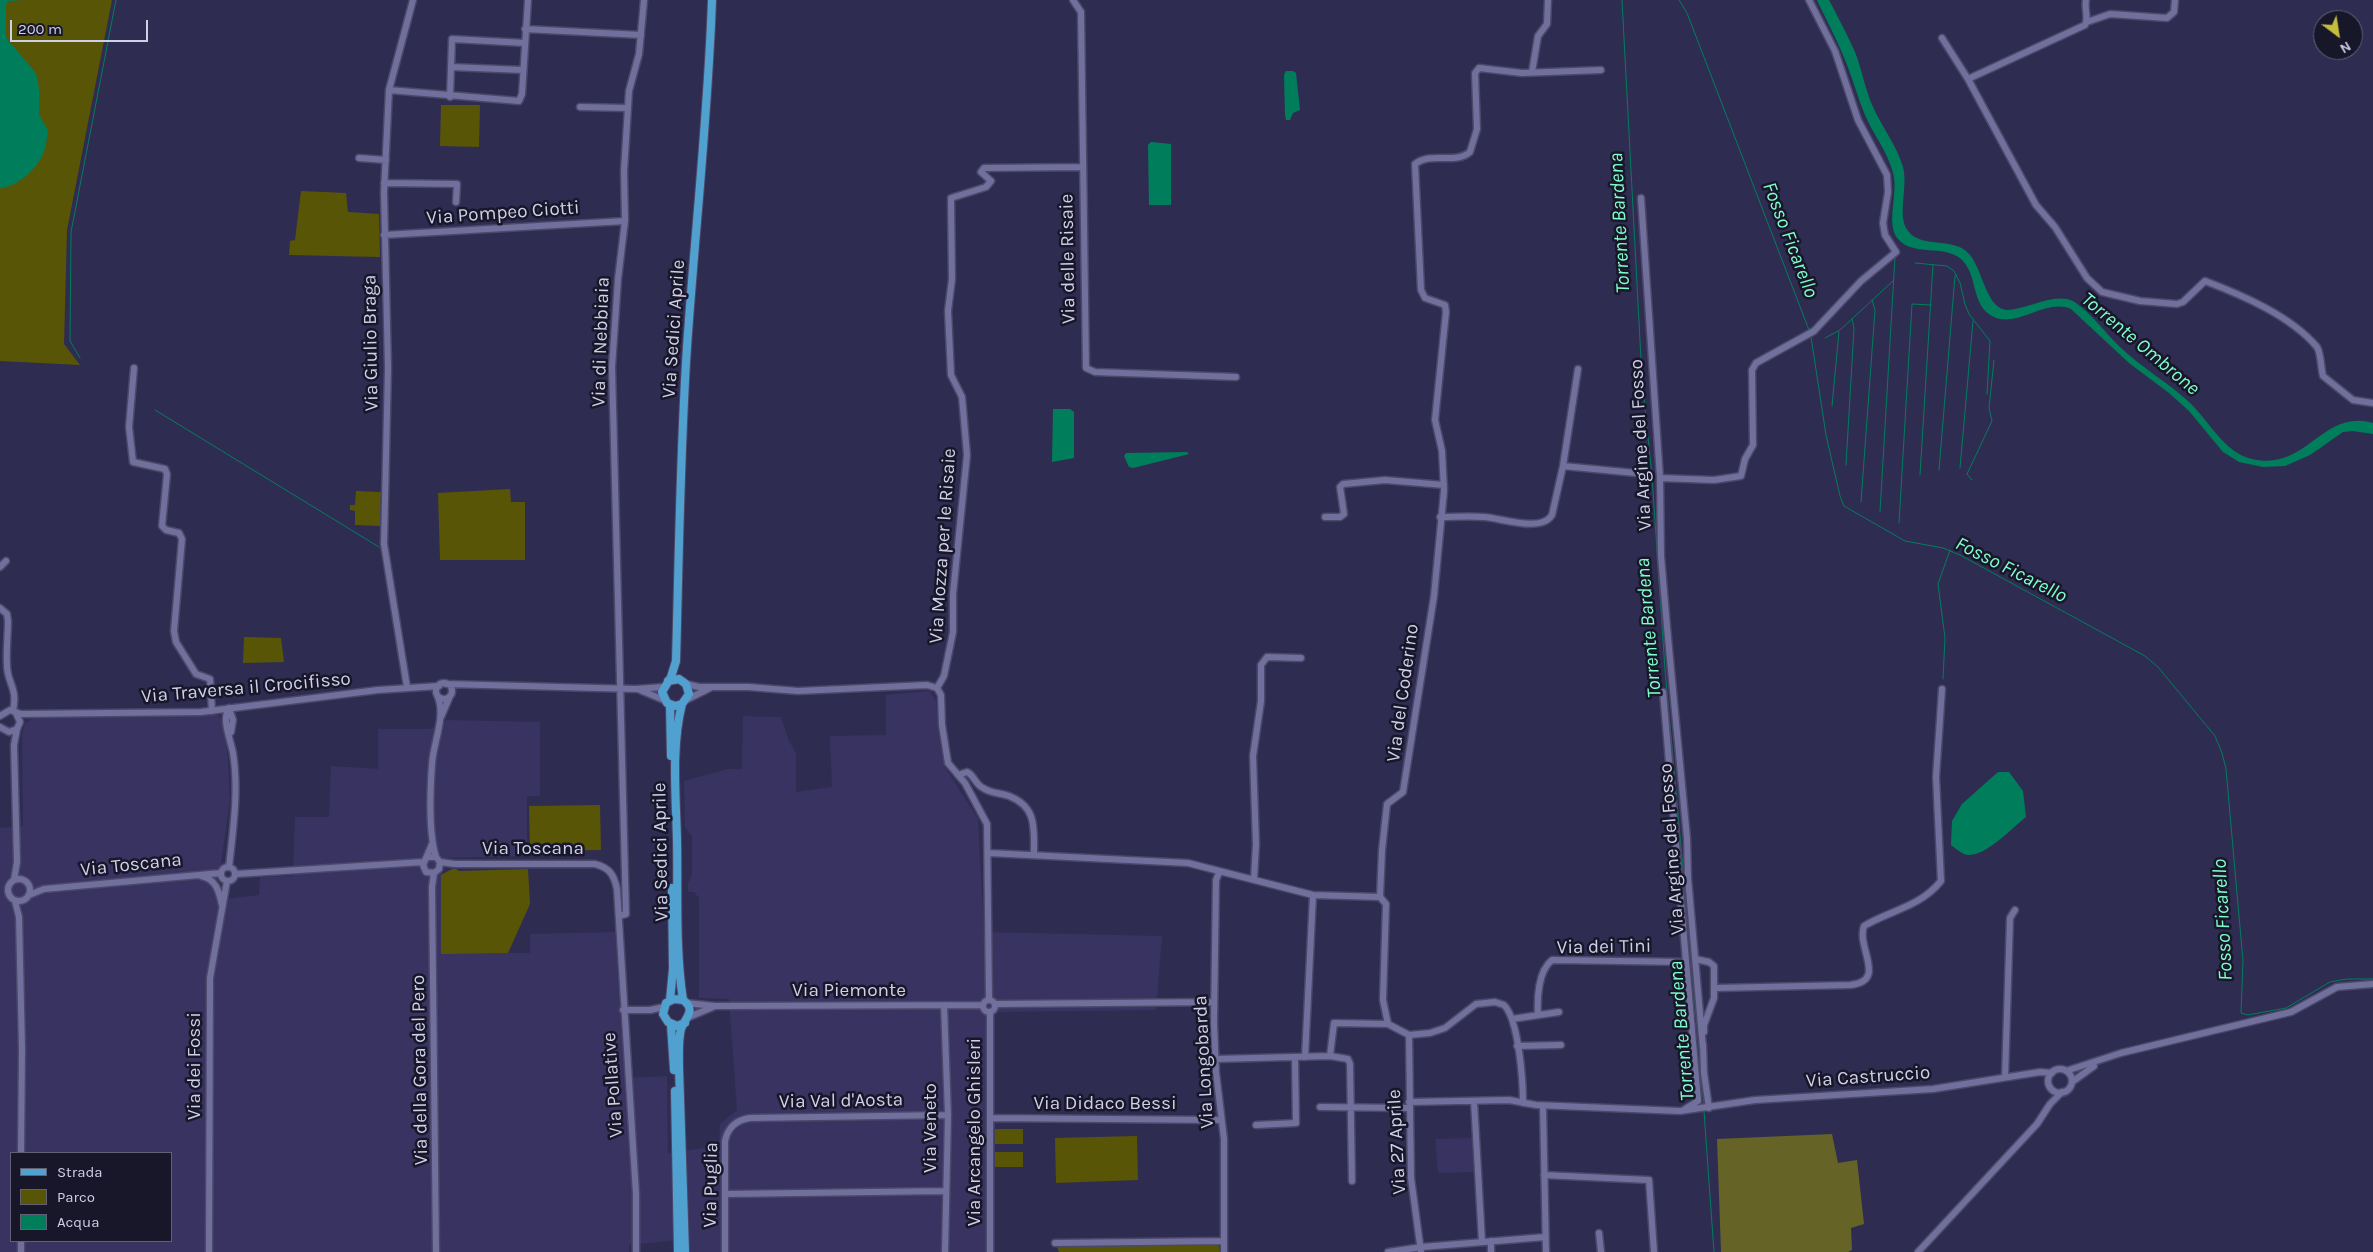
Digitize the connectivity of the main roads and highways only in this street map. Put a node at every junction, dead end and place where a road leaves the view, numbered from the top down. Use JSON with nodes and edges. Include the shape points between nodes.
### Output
{"nodes":[{"id":1,"x":712,"y":0,"type":"edge"},
{"id":2,"x":676,"y":661,"type":"junction"},
{"id":3,"x":684,"y":682,"type":"junction"},
{"id":4,"x":665,"y":684,"type":"junction"},
{"id":5,"x":684,"y":702,"type":"junction"},
{"id":6,"x":667,"y":703,"type":"junction"},
{"id":7,"x":685,"y":1001,"type":"junction"},
{"id":8,"x":666,"y":1007,"type":"junction"},
{"id":9,"x":687,"y":1020,"type":"junction"},
{"id":10,"x":671,"y":1025,"type":"junction"},
{"id":11,"x":678,"y":1252,"type":"edge"},
{"id":12,"x":685,"y":1252,"type":"edge"}],
"edges":[{"from":1,"to":2,"type":"main road","name":"Via Sedici Aprile","via":[[709,87],[687,348]]},
{"from":2,"to":3,"type":"main road","name":"Via Sedici Aprile"},
{"from":2,"to":4,"type":"main road"},
{"from":3,"to":4,"type":"main road","via":[[676,679]]},
{"from":3,"to":5,"type":"main road","name":"Via Sedici Aprile","via":[[689,692]]},
{"from":4,"to":6,"type":"main road","name":"Via Sedici Aprile","via":[[662,694]]},
{"from":5,"to":6,"type":"main road"},
{"from":5,"to":7,"type":"main road","name":"Via Sedici Aprile","via":[[677,724],[676,791],[679,968]]},
{"from":6,"to":8,"type":"main road","name":"Via Sedici Aprile","via":[[673,969]]},
{"from":7,"to":8,"type":"main road"},
{"from":7,"to":9,"type":"main road","name":"Via Sedici Aprile","via":[[690,1009]]},
{"from":8,"to":10,"type":"main road"},
{"from":9,"to":10,"type":"main road","via":[[679,1026]]},
{"from":9,"to":12,"type":"main road","name":"Via Sedici Aprile","via":[[681,1029],[679,1064]]},
{"from":10,"to":11,"type":"main road"}]}
